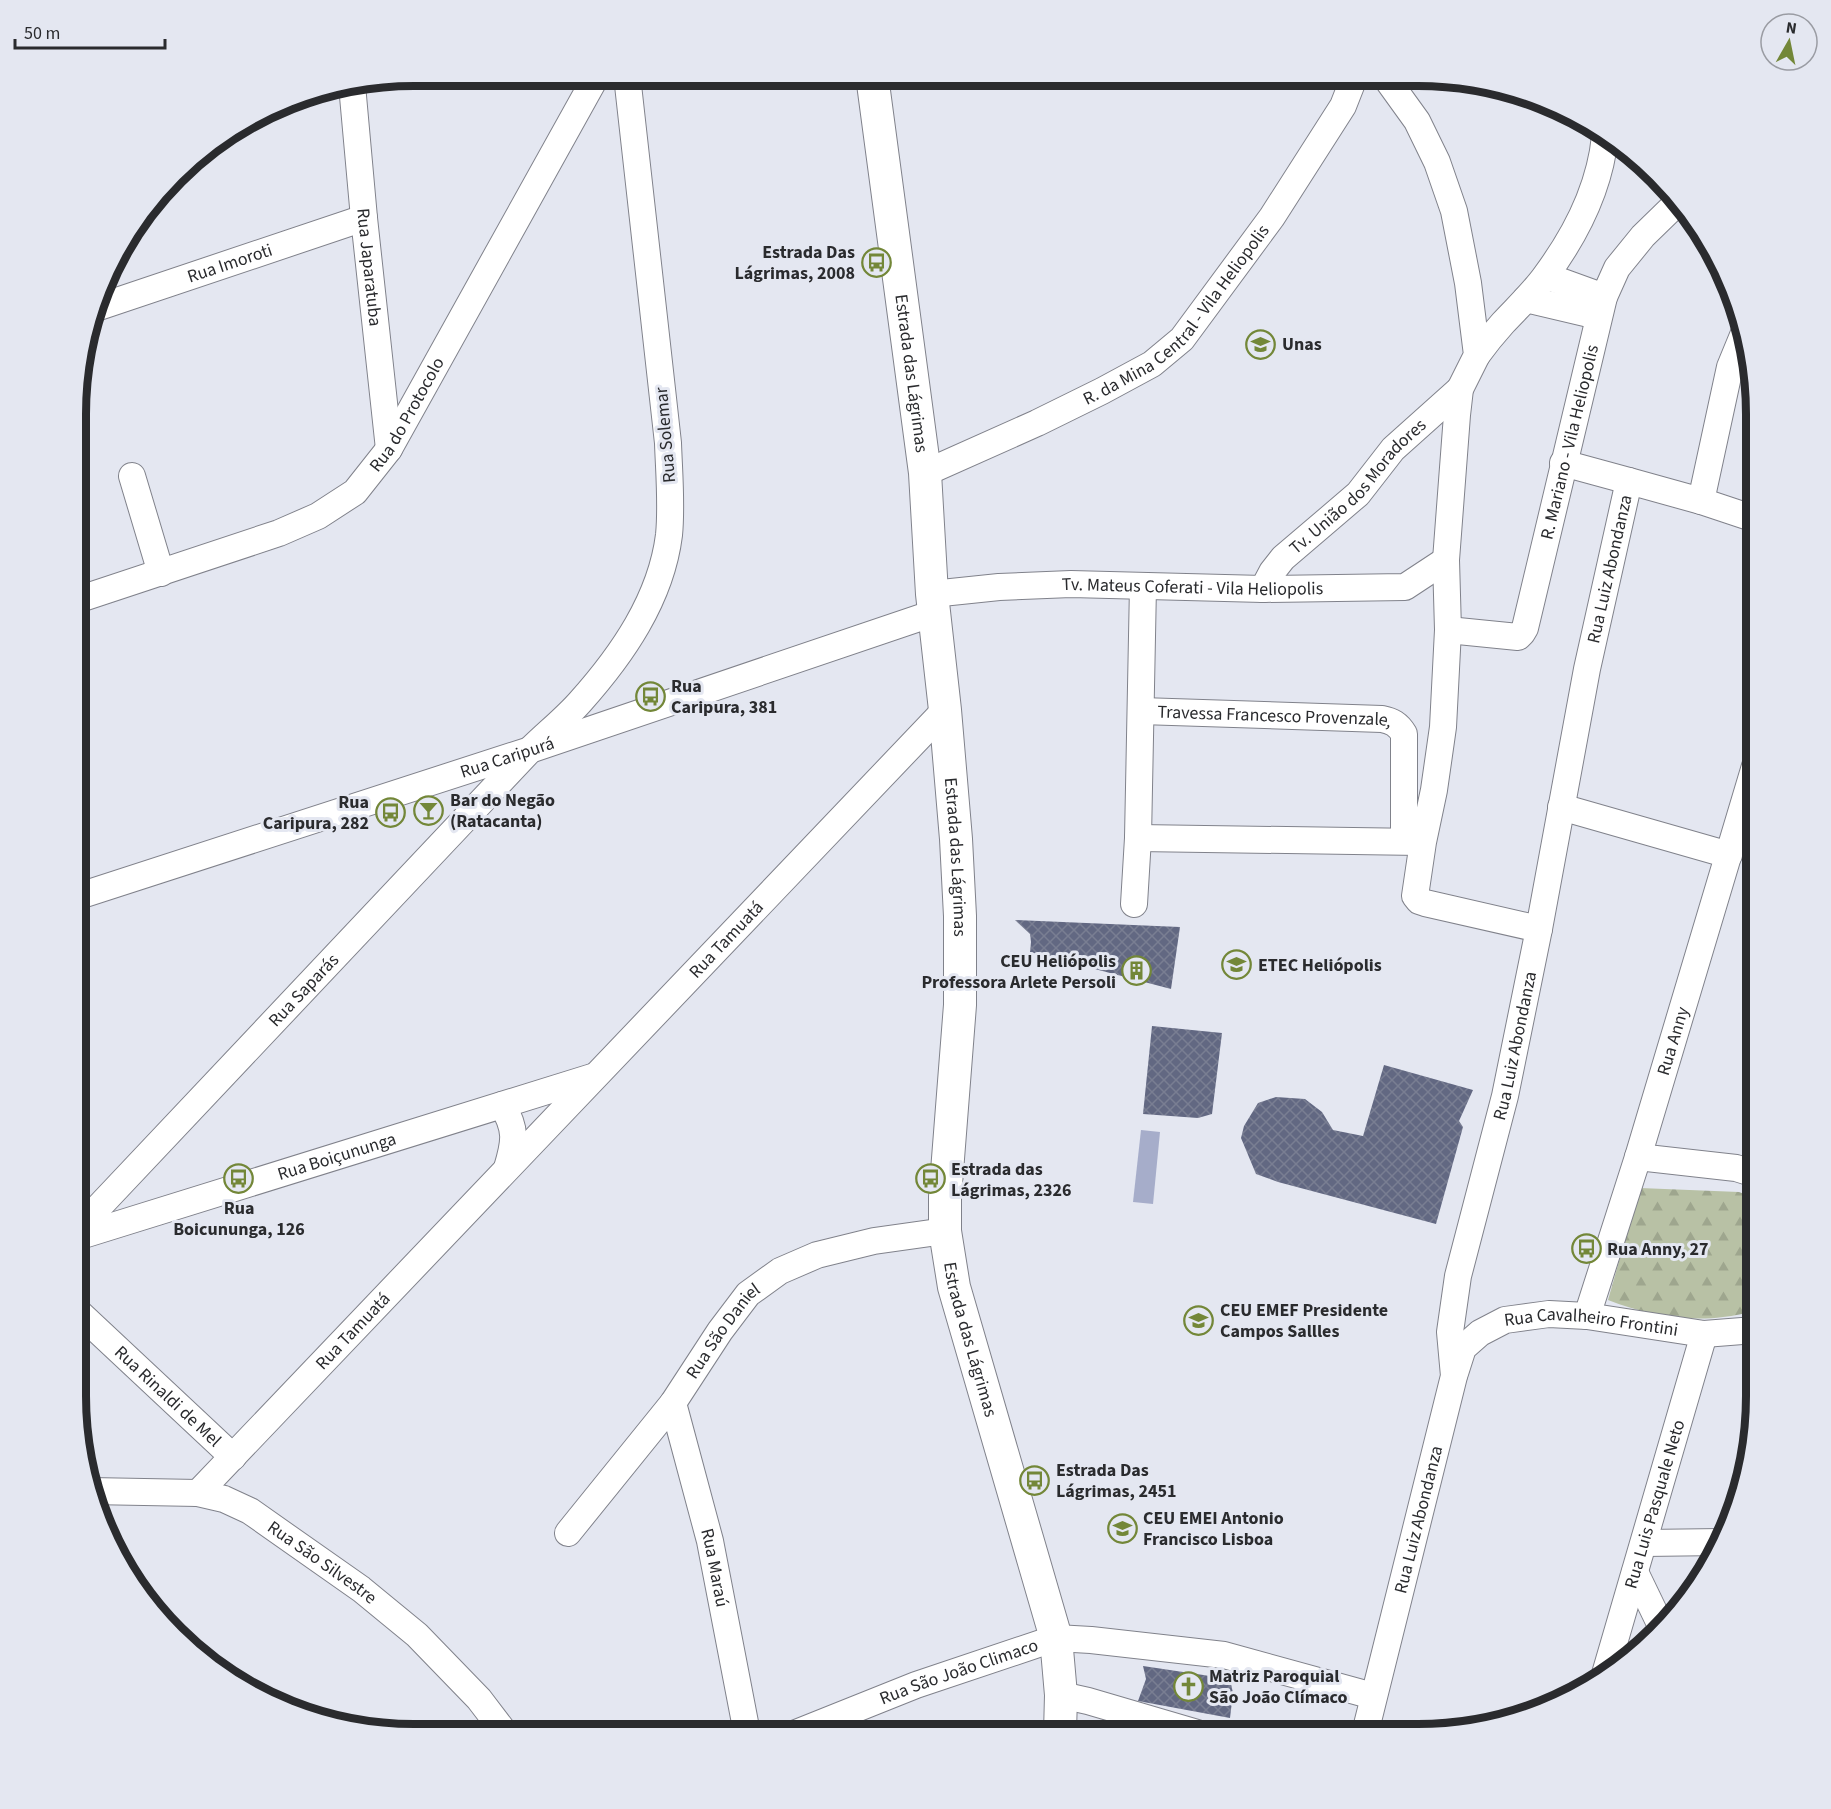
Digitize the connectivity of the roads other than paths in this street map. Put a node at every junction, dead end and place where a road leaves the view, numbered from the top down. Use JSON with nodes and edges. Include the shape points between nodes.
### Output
{"nodes":[{"id":1,"x":591,"y":85,"type":"edge"},
{"id":2,"x":628,"y":85,"type":"edge"},
{"id":3,"x":873,"y":85,"type":"edge"},
{"id":4,"x":1351,"y":85,"type":"edge"},
{"id":5,"x":1391,"y":85,"type":"edge"},
{"id":6,"x":353,"y":91,"type":"edge"},
{"id":7,"x":338,"y":95,"type":"edge"},
{"id":8,"x":356,"y":123,"type":"junction"},
{"id":9,"x":1604,"y":144,"type":"edge"},
{"id":10,"x":1672,"y":207,"type":"edge"},
{"id":11,"x":364,"y":218,"type":"junction"},
{"id":12,"x":1546,"y":276,"type":"junction"},
{"id":13,"x":1526,"y":299,"type":"junction"},
{"id":14,"x":104,"y":305,"type":"edge"},
{"id":15,"x":1601,"y":306,"type":"junction"},
{"id":16,"x":1738,"y":347,"type":"edge"},
{"id":17,"x":1477,"y":355,"type":"junction"},
{"id":18,"x":1460,"y":389,"type":"junction"},
{"id":19,"x":389,"y":449,"type":"junction"},
{"id":20,"x":1563,"y":463,"type":"junction"},
{"id":21,"x":925,"y":473,"type":"junction"},
{"id":22,"x":132,"y":476,"type":"dead end"},
{"id":23,"x":1629,"y":481,"type":"junction"},
{"id":24,"x":1701,"y":501,"type":"junction"},
{"id":25,"x":1746,"y":516,"type":"edge"},
{"id":26,"x":1446,"y":560,"type":"junction"},
{"id":27,"x":161,"y":573,"type":"junction"},
{"id":28,"x":1143,"y":586,"type":"junction"},
{"id":29,"x":1263,"y":589,"type":"junction"},
{"id":30,"x":85,"y":597,"type":"edge"},
{"id":31,"x":933,"y":604,"type":"junction"},
{"id":32,"x":1448,"y":630,"type":"junction"},
{"id":33,"x":945,"y":710,"type":"junction"},
{"id":34,"x":1141,"y":711,"type":"junction"},
{"id":35,"x":530,"y":750,"type":"junction"},
{"id":36,"x":1746,"y":796,"type":"edge"},
{"id":37,"x":1561,"y":807,"type":"junction"},
{"id":38,"x":1138,"y":838,"type":"junction"},
{"id":39,"x":1413,"y":842,"type":"junction"},
{"id":40,"x":1729,"y":855,"type":"junction"},
{"id":41,"x":85,"y":894,"type":"edge"},
{"id":42,"x":1134,"y":904,"type":"dead end"},
{"id":43,"x":1539,"y":929,"type":"junction"},
{"id":44,"x":596,"y":1076,"type":"junction"},
{"id":45,"x":502,"y":1105,"type":"junction"},
{"id":46,"x":1638,"y":1157,"type":"junction"},
{"id":47,"x":507,"y":1169,"type":"junction"},
{"id":48,"x":1746,"y":1171,"type":"edge"},
{"id":49,"x":85,"y":1222,"type":"edge"},
{"id":50,"x":945,"y":1231,"type":"junction"},
{"id":51,"x":85,"y":1235,"type":"edge"},
{"id":52,"x":1587,"y":1316,"type":"junction"},
{"id":53,"x":85,"y":1318,"type":"edge"},
{"id":54,"x":1746,"y":1331,"type":"edge"},
{"id":55,"x":1704,"y":1334,"type":"junction"},
{"id":56,"x":1454,"y":1376,"type":"junction"},
{"id":57,"x":673,"y":1403,"type":"junction"},
{"id":58,"x":233,"y":1457,"type":"junction"},
{"id":59,"x":100,"y":1491,"type":"edge"},
{"id":60,"x":198,"y":1493,"type":"junction"},
{"id":61,"x":568,"y":1533,"type":"dead end"},
{"id":62,"x":1711,"y":1542,"type":"edge"},
{"id":63,"x":1644,"y":1543,"type":"junction"},
{"id":64,"x":1635,"y":1572,"type":"junction"},
{"id":65,"x":1658,"y":1619,"type":"edge"},
{"id":66,"x":1056,"y":1638,"type":"junction"},
{"id":67,"x":1609,"y":1662,"type":"edge"},
{"id":68,"x":1061,"y":1695,"type":"junction"},
{"id":69,"x":1373,"y":1696,"type":"junction"},
{"id":70,"x":498,"y":1724,"type":"edge"},
{"id":71,"x":745,"y":1724,"type":"edge"},
{"id":72,"x":818,"y":1724,"type":"edge"},
{"id":73,"x":1060,"y":1724,"type":"edge"},
{"id":74,"x":1166,"y":1724,"type":"edge"},
{"id":75,"x":1367,"y":1724,"type":"edge"}],
"edges":[{"from":1,"to":19,"type":"street","name":"Rua do Protocolo"},
{"from":2,"to":35,"type":"street","name":"Rua Solemar","via":[[668,443],[669,534],[661,575],[645,611],[613,662],[579,704]]},
{"from":3,"to":21,"type":"main road","name":"Estrada das Lágrimas"},
{"from":4,"to":21,"type":"street","name":"R. da Mina Central - Vila Heliopolis","via":[[1343,106],[1272,218],[1182,339],[1152,364],[1102,391]]},
{"from":5,"to":17,"type":"street","via":[[1417,121],[1450,201],[1468,283]]},
{"from":6,"to":8,"type":"street","name":"Rua Japaratuba"},
{"from":7,"to":8,"type":"street"},
{"from":8,"to":11,"type":"street","name":"Rua Japaratuba"},
{"from":9,"to":12,"type":"street","via":[[1588,206]]},
{"from":10,"to":15,"type":"street","name":"R. Mariano - Vila Heliopolis","via":[[1617,268]]},
{"from":11,"to":14,"type":"street","name":"Rua Imoroti"},
{"from":11,"to":19,"type":"street","name":"Rua Japaratuba"},
{"from":12,"to":13,"type":"street"},
{"from":12,"to":15,"type":"street"},
{"from":13,"to":15,"type":"street"},
{"from":13,"to":17,"type":"street"},
{"from":15,"to":20,"type":"street","name":"R. Mariano - Vila Heliopolis"},
{"from":16,"to":24,"type":"street","via":[[1730,367]]},
{"from":17,"to":18,"type":"street"},
{"from":18,"to":26,"type":"street"},
{"from":18,"to":29,"type":"street","name":"Tv. União dos Moradores","via":[[1393,449],[1358,494],[1283,558]]},
{"from":19,"to":27,"type":"street","name":"Rua do Protocolo","via":[[355,492],[318,516]]},
{"from":20,"to":23,"type":"street"},
{"from":20,"to":32,"type":"street","name":"R. Mariano - Vila Heliopolis","via":[[1522,633],[1518,637]]},
{"from":21,"to":31,"type":"main road","name":"Estrada das Lágrimas"},
{"from":22,"to":27,"type":"street"},
{"from":23,"to":24,"type":"street","name":"Rua Luiz Abondanza"},
{"from":23,"to":37,"type":"street","name":"Rua Luiz Abondanza"},
{"from":24,"to":25,"type":"street","name":"Rua Luiz Abondanza"},
{"from":26,"to":29,"type":"street","name":"Tv. Mateus Coferati - Vila Heliopolis","via":[[1405,587]]},
{"from":26,"to":32,"type":"street"},
{"from":27,"to":30,"type":"street","name":"Rua do Protocolo"},
{"from":28,"to":29,"type":"street","name":"Tv. Mateus Coferati - Vila Heliopolis"},
{"from":28,"to":31,"type":"street","name":"Tv. Mateus Coferati - Vila Heliopolis","via":[[999,587]]},
{"from":28,"to":34,"type":"street"},
{"from":31,"to":33,"type":"main road","name":"Estrada das Lágrimas"},
{"from":31,"to":35,"type":"street","name":"Rua Caripurá"},
{"from":32,"to":39,"type":"street","via":[[1443,727],[1434,790]]},
{"from":33,"to":44,"type":"street","name":"Rua Tamuatá"},
{"from":33,"to":50,"type":"main road","name":"Estrada das Lágrimas","via":[[960,916],[960,1005]]},
{"from":34,"to":38,"type":"street"},
{"from":34,"to":39,"type":"street","name":"Travessa Francesco Provenzale,","via":[[1390,721],[1404,734]]},
{"from":35,"to":41,"type":"street","name":"Rua Caripurá"},
{"from":35,"to":49,"type":"street","name":"Rua Saparás"},
{"from":36,"to":40,"type":"street","name":"Rua Anny"},
{"from":37,"to":40,"type":"street"},
{"from":37,"to":43,"type":"street","name":"Rua Luiz Abondanza"},
{"from":38,"to":39,"type":"street"},
{"from":38,"to":42,"type":"street"},
{"from":39,"to":43,"type":"street","via":[[1415,896],[1419,901]]},
{"from":40,"to":46,"type":"street","name":"Rua Anny"},
{"from":43,"to":56,"type":"street","name":"Rua Luiz Abondanza","via":[[1505,1096],[1454,1296],[1450,1332]]},
{"from":44,"to":45,"type":"street","name":"Rua Boiçununga"},
{"from":44,"to":47,"type":"street","name":"Rua Tamuatá"},
{"from":45,"to":47,"type":"street","via":[[514,1131]]},
{"from":45,"to":51,"type":"street","name":"Rua Boiçununga"},
{"from":46,"to":48,"type":"street"},
{"from":46,"to":52,"type":"street","name":"Rua Anny"},
{"from":47,"to":58,"type":"street","name":"Rua Tamuatá"},
{"from":50,"to":57,"type":"street","name":"Rua São Daniel","via":[[863,1243],[817,1255],[780,1271],[748,1294]]},
{"from":50,"to":66,"type":"main road","name":"Estrada das Lágrimas","via":[[954,1287]]},
{"from":52,"to":55,"type":"street","name":"Rua Cavalheiro Frontini"},
{"from":52,"to":56,"type":"street","name":"Rua Cavalheiro Frontini","via":[[1549,1314],[1505,1320],[1480,1333],[1463,1348]]},
{"from":53,"to":58,"type":"street","name":"Rua Rinaldi de Mel"},
{"from":54,"to":55,"type":"street","name":"Rua Cavalheiro Frontini"},
{"from":55,"to":63,"type":"street","name":"Rua Luis Pasquale Neto"},
{"from":56,"to":69,"type":"street","name":"Rua Luiz Abondanza"},
{"from":57,"to":61,"type":"street","name":"Rua São Daniel"},
{"from":57,"to":71,"type":"street","name":"Rua Maraú","via":[[710,1541]]},
{"from":58,"to":60,"type":"street","name":"Rua Tamuatá"},
{"from":59,"to":60,"type":"street","name":"Rua São Silvestre"},
{"from":60,"to":70,"type":"street","name":"Rua São Silvestre","via":[[250,1511],[361,1589],[417,1635]]},
{"from":62,"to":63,"type":"street"},
{"from":63,"to":64,"type":"street","name":"Rua Luis Pasquale Neto"},
{"from":64,"to":65,"type":"street"},
{"from":64,"to":67,"type":"street","name":"Rua Luis Pasquale Neto"},
{"from":66,"to":68,"type":"main road","name":"Estrada das Lágrimas"},
{"from":66,"to":69,"type":"street","via":[[1224,1655]]},
{"from":66,"to":72,"type":"street","name":"Rua São João Climaco","via":[[916,1685]]},
{"from":68,"to":73,"type":"main road","name":"Estrada das Lágrimas"},
{"from":68,"to":74,"type":"street"},
{"from":69,"to":75,"type":"street","name":"Rua Luiz Abondanza"}]}
